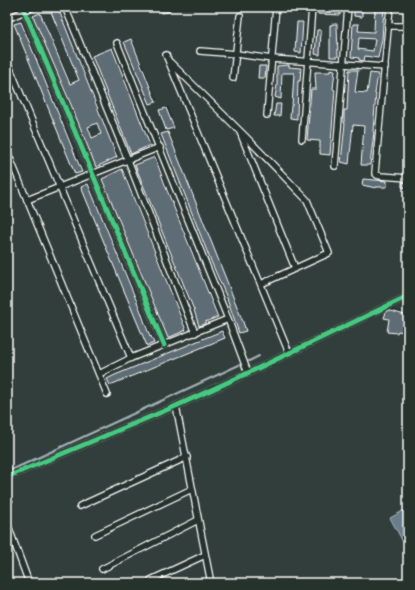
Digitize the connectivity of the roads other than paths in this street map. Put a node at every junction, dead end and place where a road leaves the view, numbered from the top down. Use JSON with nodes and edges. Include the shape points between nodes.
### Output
{"nodes":[{"id":1,"x":33,"y":7,"type":"edge"},
{"id":2,"x":65,"y":7,"type":"edge"},
{"id":3,"x":276,"y":7,"type":"edge"},
{"id":4,"x":312,"y":7,"type":"edge"},
{"id":5,"x":348,"y":7,"type":"edge"},
{"id":6,"x":390,"y":7,"type":"edge"},
{"id":7,"x":24,"y":9,"type":"edge"},
{"id":8,"x":240,"y":16,"type":"dead end"},
{"id":9,"x":7,"y":19,"type":"edge"},
{"id":10,"x":388,"y":26,"type":"junction"},
{"id":11,"x":408,"y":26,"type":"edge"},
{"id":12,"x":117,"y":42,"type":"dead end"},
{"id":13,"x":200,"y":51,"type":"dead end"},
{"id":14,"x":236,"y":54,"type":"junction"},
{"id":15,"x":166,"y":55,"type":"dead end"},
{"id":16,"x":272,"y":59,"type":"junction"},
{"id":17,"x":7,"y":62,"type":"edge"},
{"id":18,"x":170,"y":62,"type":"junction"},
{"id":19,"x":307,"y":62,"type":"junction"},
{"id":20,"x":344,"y":64,"type":"junction"},
{"id":21,"x":385,"y":67,"type":"junction"},
{"id":22,"x":233,"y":78,"type":"dead end"},
{"id":23,"x":268,"y":115,"type":"dead end"},
{"id":24,"x":239,"y":130,"type":"junction"},
{"id":25,"x":302,"y":139,"type":"dead end"},
{"id":26,"x":160,"y":147,"type":"junction"},
{"id":27,"x":7,"y":151,"type":"edge"},
{"id":28,"x":128,"y":160,"type":"junction"},
{"id":29,"x":334,"y":166,"type":"dead end"},
{"id":30,"x":93,"y":174,"type":"junction"},
{"id":31,"x":408,"y":178,"type":"edge"},
{"id":32,"x":60,"y":186,"type":"junction"},
{"id":33,"x":27,"y":200,"type":"junction"},
{"id":34,"x":295,"y":268,"type":"junction"},
{"id":35,"x":261,"y":284,"type":"junction"},
{"id":36,"x":408,"y":296,"type":"edge"},
{"id":37,"x":228,"y":319,"type":"junction"},
{"id":38,"x":195,"y":332,"type":"junction"},
{"id":39,"x":164,"y":345,"type":"junction"},
{"id":40,"x":290,"y":353,"type":"junction"},
{"id":41,"x":131,"y":358,"type":"junction"},
{"id":42,"x":248,"y":373,"type":"junction"},
{"id":43,"x":98,"y":374,"type":"junction"},
{"id":44,"x":107,"y":394,"type":"dead end"},
{"id":45,"x":176,"y":406,"type":"junction"},
{"id":46,"x":187,"y":457,"type":"junction"},
{"id":47,"x":7,"y":477,"type":"edge"},
{"id":48,"x":192,"y":489,"type":"junction"},
{"id":49,"x":80,"y":506,"type":"dead end"},
{"id":50,"x":198,"y":520,"type":"junction"},
{"id":51,"x":7,"y":523,"type":"edge"},
{"id":52,"x":95,"y":535,"type":"dead end"},
{"id":53,"x":205,"y":555,"type":"junction"},
{"id":54,"x":102,"y":569,"type":"dead end"},
{"id":55,"x":151,"y":580,"type":"dead end"},
{"id":56,"x":29,"y":583,"type":"edge"},
{"id":57,"x":211,"y":583,"type":"edge"}],
"edges":[{"from":1,"to":7,"type":"street"},
{"from":2,"to":28,"type":"street"},
{"from":3,"to":16,"type":"street"},
{"from":4,"to":19,"type":"street"},
{"from":5,"to":20,"type":"street"},
{"from":6,"to":10,"type":"street"},
{"from":7,"to":9,"type":"street"},
{"from":7,"to":30,"type":"street"},
{"from":8,"to":14,"type":"street"},
{"from":10,"to":11,"type":"street"},
{"from":10,"to":21,"type":"street"},
{"from":12,"to":26,"type":"street"},
{"from":13,"to":14,"type":"street"},
{"from":14,"to":16,"type":"street"},
{"from":14,"to":22,"type":"street"},
{"from":15,"to":18,"type":"street"},
{"from":16,"to":19,"type":"street"},
{"from":16,"to":23,"type":"street"},
{"from":17,"to":32,"type":"street"},
{"from":18,"to":24,"type":"street"},
{"from":18,"to":35,"type":"street"},
{"from":19,"to":20,"type":"street"},
{"from":19,"to":25,"type":"street"},
{"from":20,"to":21,"type":"street"},
{"from":20,"to":29,"type":"street"},
{"from":21,"to":31,"type":"street","via":[[375,173],[381,176]]},
{"from":24,"to":34,"type":"street"},
{"from":24,"to":34,"type":"street","via":[[307,200],[329,253]]},
{"from":26,"to":28,"type":"street"},
{"from":26,"to":37,"type":"street"},
{"from":27,"to":33,"type":"street"},
{"from":28,"to":30,"type":"street"},
{"from":28,"to":38,"type":"street"},
{"from":30,"to":32,"type":"street"},
{"from":30,"to":39,"type":"street"},
{"from":32,"to":33,"type":"street"},
{"from":32,"to":41,"type":"street"},
{"from":33,"to":43,"type":"street"},
{"from":34,"to":35,"type":"street"},
{"from":35,"to":40,"type":"street"},
{"from":36,"to":40,"type":"street"},
{"from":37,"to":38,"type":"street"},
{"from":37,"to":42,"type":"street"},
{"from":38,"to":39,"type":"street"},
{"from":39,"to":41,"type":"street"},
{"from":40,"to":42,"type":"street"},
{"from":41,"to":43,"type":"street"},
{"from":42,"to":45,"type":"street"},
{"from":43,"to":44,"type":"street"},
{"from":45,"to":46,"type":"street"},
{"from":45,"to":47,"type":"street"},
{"from":46,"to":48,"type":"street"},
{"from":46,"to":49,"type":"street"},
{"from":48,"to":50,"type":"street"},
{"from":48,"to":52,"type":"street"},
{"from":50,"to":53,"type":"street"},
{"from":50,"to":54,"type":"street"},
{"from":51,"to":56,"type":"street"},
{"from":53,"to":55,"type":"street"},
{"from":53,"to":57,"type":"street"}]}
